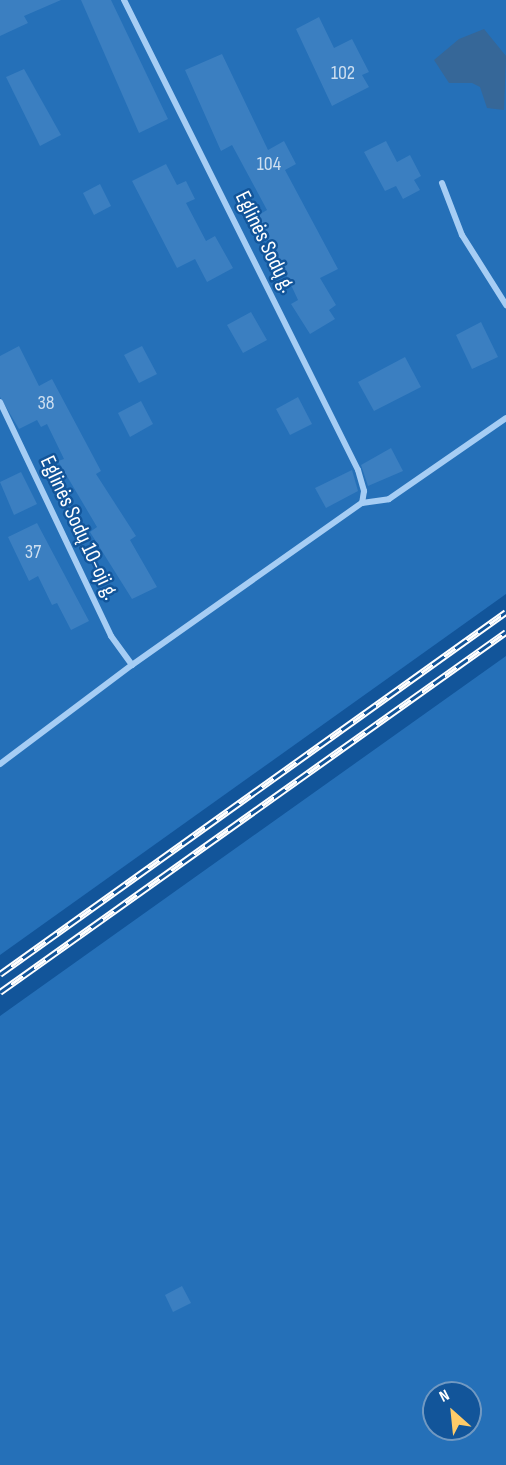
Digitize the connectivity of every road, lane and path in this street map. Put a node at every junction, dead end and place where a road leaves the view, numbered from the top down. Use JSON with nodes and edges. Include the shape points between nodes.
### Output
{"nodes":[{"id":1,"x":124,"y":0,"type":"edge"},
{"id":2,"x":442,"y":183,"type":"dead end"},
{"id":3,"x":506,"y":305,"type":"edge"},
{"id":4,"x":0,"y":402,"type":"edge"},
{"id":5,"x":506,"y":418,"type":"edge"},
{"id":6,"x":363,"y":503,"type":"junction"},
{"id":7,"x":132,"y":665,"type":"junction"},
{"id":8,"x":0,"y":764,"type":"edge"}],
"edges":[{"from":1,"to":6,"type":"street","name":"Eglinės Sodų g.","via":[[358,470]]},
{"from":2,"to":3,"type":"street","via":[[462,235]]},
{"from":4,"to":7,"type":"street","name":"Eglinės Sodų 10-oji g.","via":[[111,636]]},
{"from":5,"to":6,"type":"street","via":[[389,499]]},
{"from":6,"to":7,"type":"street"},
{"from":7,"to":8,"type":"street"}]}
